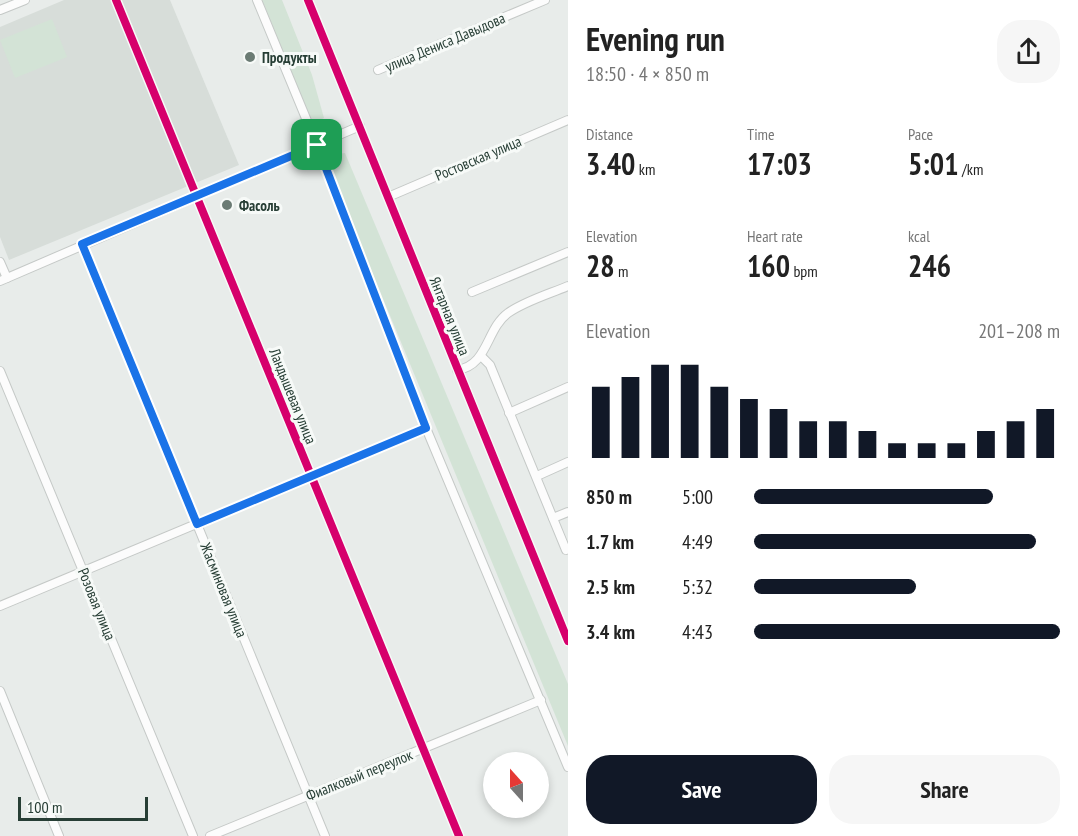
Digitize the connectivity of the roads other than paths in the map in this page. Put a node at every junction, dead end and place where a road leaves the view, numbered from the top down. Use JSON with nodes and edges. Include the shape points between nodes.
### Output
{"nodes":[{"id":1,"x":25,"y":0,"type":"edge"},
{"id":2,"x":116,"y":0,"type":"edge"},
{"id":3,"x":256,"y":0,"type":"edge"},
{"id":4,"x":308,"y":0,"type":"edge"},
{"id":5,"x":545,"y":0,"type":"edge"},
{"id":6,"x":0,"y":10,"type":"edge"},
{"id":7,"x":378,"y":70,"type":"dead end"},
{"id":8,"x":568,"y":120,"type":"edge"},
{"id":9,"x":360,"y":126,"type":"junction"},
{"id":10,"x":317,"y":145,"type":"junction"},
{"id":11,"x":196,"y":196,"type":"junction"},
{"id":12,"x":388,"y":196,"type":"junction"},
{"id":13,"x":82,"y":244,"type":"junction"},
{"id":14,"x":568,"y":252,"type":"edge"},
{"id":15,"x":0,"y":262,"type":"edge"},
{"id":16,"x":3,"y":279,"type":"edge"},
{"id":17,"x":568,"y":286,"type":"edge"},
{"id":18,"x":472,"y":292,"type":"dead end"},
{"id":19,"x":481,"y":356,"type":"junction"},
{"id":20,"x":457,"y":370,"type":"junction"},
{"id":21,"x":0,"y":371,"type":"edge"},
{"id":22,"x":568,"y":387,"type":"edge"},
{"id":23,"x":509,"y":413,"type":"junction"},
{"id":24,"x":426,"y":428,"type":"junction"},
{"id":25,"x":568,"y":462,"type":"edge"},
{"id":26,"x":311,"y":476,"type":"junction"},
{"id":27,"x":537,"y":476,"type":"junction"},
{"id":28,"x":568,"y":512,"type":"edge"},
{"id":29,"x":554,"y":518,"type":"junction"},
{"id":30,"x":197,"y":524,"type":"junction"},
{"id":31,"x":566,"y":550,"type":"dead end"},
{"id":32,"x":83,"y":570,"type":"junction"},
{"id":33,"x":0,"y":606,"type":"edge"},
{"id":34,"x":568,"y":641,"type":"edge"},
{"id":35,"x":0,"y":692,"type":"edge"},
{"id":36,"x":542,"y":700,"type":"junction"},
{"id":37,"x":424,"y":749,"type":"junction"},
{"id":38,"x":568,"y":767,"type":"edge"},
{"id":39,"x":308,"y":795,"type":"junction"},
{"id":40,"x":59,"y":836,"type":"edge"},
{"id":41,"x":193,"y":836,"type":"edge"},
{"id":42,"x":210,"y":836,"type":"edge"},
{"id":43,"x":325,"y":836,"type":"edge"},
{"id":44,"x":459,"y":836,"type":"edge"}],
"edges":[{"from":1,"to":6,"type":"street"},
{"from":2,"to":11,"type":"street","name":"Ландышевая улица"},
{"from":3,"to":10,"type":"street"},
{"from":4,"to":9,"type":"street","name":"Янтарная улица"},
{"from":5,"to":7,"type":"street","name":"улица Дениса Давыдова"},
{"from":8,"to":12,"type":"street","name":"Ростовская улица"},
{"from":9,"to":10,"type":"street"},
{"from":9,"to":12,"type":"street","name":"Янтарная улица"},
{"from":10,"to":11,"type":"street"},
{"from":10,"to":24,"type":"street"},
{"from":11,"to":13,"type":"street"},
{"from":11,"to":26,"type":"street","name":"Ландышевая улица"},
{"from":12,"to":20,"type":"street","name":"Янтарная улица"},
{"from":13,"to":16,"type":"street"},
{"from":13,"to":30,"type":"street","name":"Жасминовая улица"},
{"from":14,"to":18,"type":"street"},
{"from":15,"to":16,"type":"street"},
{"from":17,"to":19,"type":"street","via":[[507,313],[495,327]]},
{"from":19,"to":20,"type":"street","via":[[470,366]]},
{"from":19,"to":23,"type":"street","via":[[490,365]]},
{"from":20,"to":34,"type":"street","name":"Янтарная улица"},
{"from":21,"to":32,"type":"street","name":"Розовая улица"},
{"from":22,"to":23,"type":"street"},
{"from":23,"to":27,"type":"street"},
{"from":24,"to":26,"type":"street"},
{"from":24,"to":36,"type":"street"},
{"from":25,"to":27,"type":"street"},
{"from":26,"to":30,"type":"street"},
{"from":26,"to":37,"type":"street","name":"Ландышевая улица"},
{"from":27,"to":29,"type":"street"},
{"from":28,"to":29,"type":"street"},
{"from":29,"to":31,"type":"street"},
{"from":30,"to":32,"type":"street"},
{"from":30,"to":39,"type":"street","name":"Жасминовая улица"},
{"from":32,"to":33,"type":"street"},
{"from":32,"to":41,"type":"street","name":"Розовая улица"},
{"from":35,"to":40,"type":"street"},
{"from":36,"to":37,"type":"street","name":"Фиалковый переулок"},
{"from":36,"to":38,"type":"street"},
{"from":37,"to":39,"type":"street","name":"Фиалковый переулок"},
{"from":37,"to":44,"type":"street","name":"Ландышевая улица"},
{"from":39,"to":42,"type":"street","name":"Фиалковый переулок"},
{"from":39,"to":43,"type":"street","name":"Жасминовая улица"}]}
